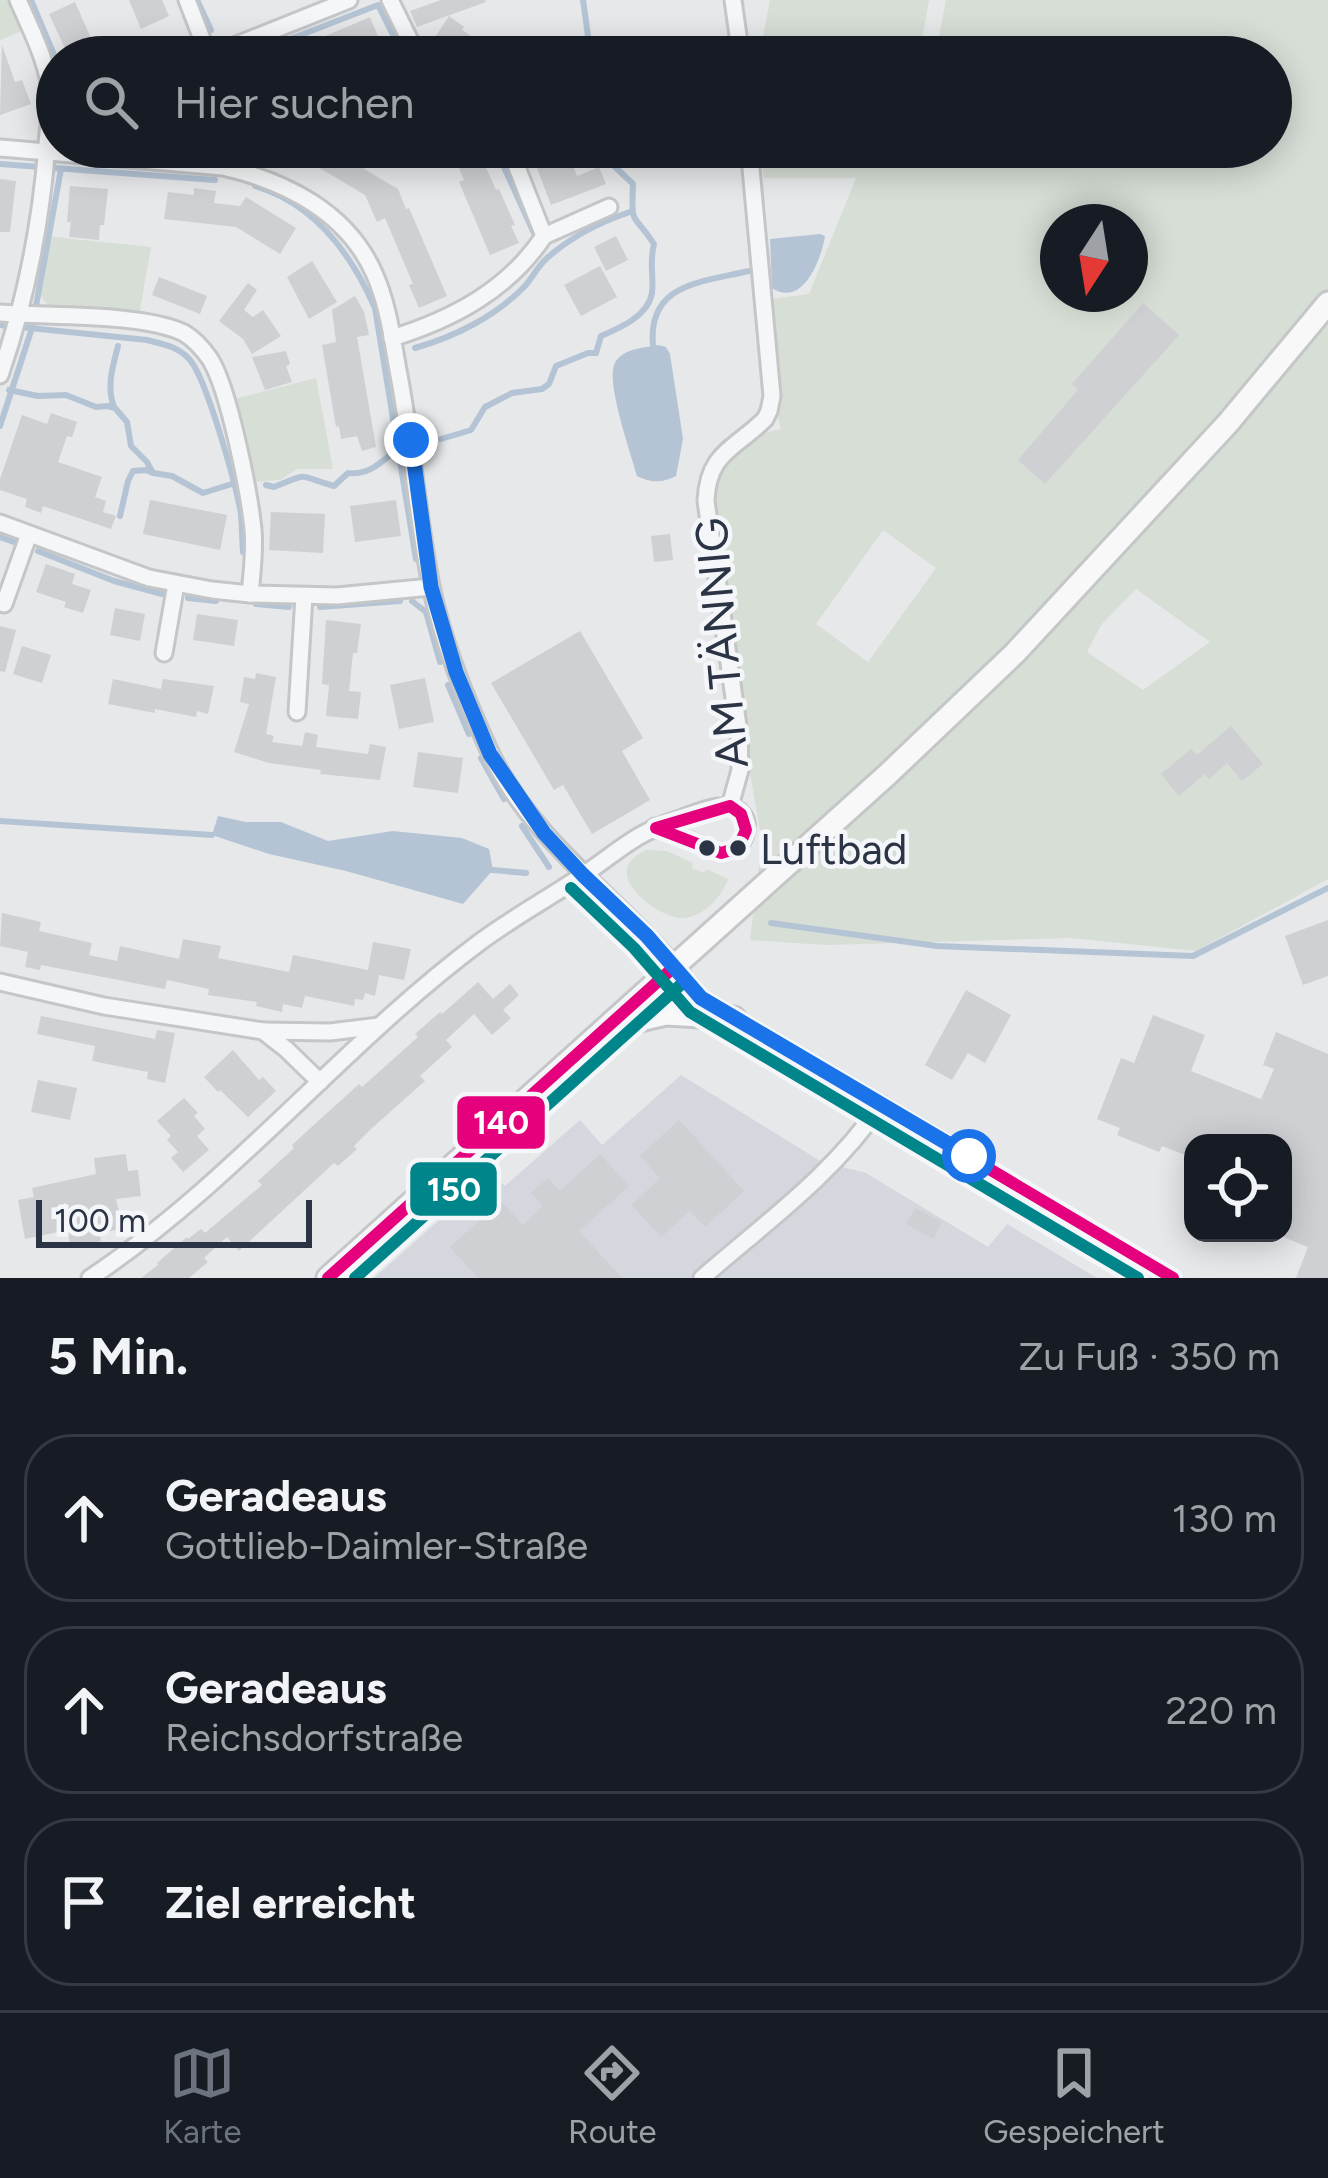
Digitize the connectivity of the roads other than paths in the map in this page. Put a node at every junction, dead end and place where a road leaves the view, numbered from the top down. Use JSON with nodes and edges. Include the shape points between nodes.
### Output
{"nodes":[{"id":1,"x":18,"y":0,"type":"edge"},
{"id":2,"x":187,"y":0,"type":"edge"},
{"id":3,"x":349,"y":0,"type":"edge"},
{"id":4,"x":390,"y":0,"type":"edge"},
{"id":5,"x":733,"y":0,"type":"edge"},
{"id":6,"x":201,"y":36,"type":"edge"},
{"id":7,"x":259,"y":36,"type":"edge"},
{"id":8,"x":408,"y":36,"type":"edge"},
{"id":9,"x":738,"y":36,"type":"edge"},
{"id":10,"x":36,"y":41,"type":"edge"},
{"id":11,"x":0,"y":148,"type":"edge"},
{"id":12,"x":36,"y":150,"type":"edge"},
{"id":13,"x":45,"y":168,"type":"edge"},
{"id":14,"x":243,"y":168,"type":"edge"},
{"id":15,"x":517,"y":168,"type":"edge"},
{"id":16,"x":751,"y":168,"type":"edge"},
{"id":17,"x":608,"y":207,"type":"dead end"},
{"id":18,"x":544,"y":236,"type":"junction"},
{"id":19,"x":1328,"y":303,"type":"edge"},
{"id":20,"x":0,"y":313,"type":"edge"},
{"id":21,"x":19,"y":315,"type":"junction"},
{"id":22,"x":392,"y":338,"type":"junction"},
{"id":23,"x":0,"y":375,"type":"edge"},
{"id":24,"x":0,"y":524,"type":"edge"},
{"id":25,"x":29,"y":534,"type":"junction"},
{"id":26,"x":176,"y":584,"type":"junction"},
{"id":27,"x":431,"y":587,"type":"junction"},
{"id":28,"x":250,"y":594,"type":"junction"},
{"id":29,"x":304,"y":596,"type":"junction"},
{"id":30,"x":4,"y":604,"type":"dead end"},
{"id":31,"x":164,"y":653,"type":"dead end"},
{"id":32,"x":296,"y":712,"type":"dead end"},
{"id":33,"x":730,"y":806,"type":"junction"},
{"id":34,"x":655,"y":827,"type":"junction"},
{"id":35,"x":583,"y":875,"type":"junction"},
{"id":36,"x":674,"y":967,"type":"junction"},
{"id":37,"x":0,"y":982,"type":"edge"},
{"id":38,"x":734,"y":1018,"type":"junction"},
{"id":39,"x":382,"y":1026,"type":"junction"},
{"id":40,"x":607,"y":1028,"type":"junction"},
{"id":41,"x":263,"y":1031,"type":"junction"},
{"id":42,"x":320,"y":1082,"type":"junction"},
{"id":43,"x":881,"y":1104,"type":"junction"},
{"id":44,"x":90,"y":1278,"type":"edge"},
{"id":45,"x":328,"y":1278,"type":"edge"},
{"id":46,"x":702,"y":1278,"type":"edge"},
{"id":47,"x":1173,"y":1278,"type":"edge"}],
"edges":[{"from":1,"to":10,"type":"street"},
{"from":2,"to":6,"type":"street"},
{"from":3,"to":7,"type":"street"},
{"from":4,"to":8,"type":"street"},
{"from":5,"to":9,"type":"street"},
{"from":11,"to":12,"type":"street"},
{"from":13,"to":21,"type":"street"},
{"from":14,"to":22,"type":"street","via":[[316,204],[356,244],[373,270]]},
{"from":15,"to":18,"type":"street"},
{"from":16,"to":33,"type":"street","name":"AM TÄNNIG","via":[[770,411],[720,455],[706,501],[739,733]]},
{"from":17,"to":18,"type":"street"},
{"from":18,"to":22,"type":"street","via":[[494,290]]},
{"from":19,"to":36,"type":"main road","via":[[1016,653]]},
{"from":20,"to":21,"type":"street"},
{"from":21,"to":23,"type":"street"},
{"from":21,"to":28,"type":"street","via":[[170,328],[209,358],[251,516]]},
{"from":22,"to":27,"type":"street"},
{"from":24,"to":25,"type":"street"},
{"from":25,"to":26,"type":"street"},
{"from":25,"to":30,"type":"street"},
{"from":26,"to":28,"type":"street"},
{"from":26,"to":31,"type":"street"},
{"from":27,"to":29,"type":"street"},
{"from":27,"to":35,"type":"street","via":[[490,754]]},
{"from":28,"to":29,"type":"street"},
{"from":29,"to":32,"type":"street"},
{"from":33,"to":34,"type":"street"},
{"from":33,"to":34,"type":"street","name":"AM TÄNNIG","via":[[747,823],[729,852]]},
{"from":34,"to":35,"type":"street"},
{"from":35,"to":36,"type":"street"},
{"from":35,"to":39,"type":"street","via":[[480,942]]},
{"from":36,"to":38,"type":"street","via":[[701,998]]},
{"from":36,"to":40,"type":"main road"},
{"from":37,"to":41,"type":"street"},
{"from":38,"to":40,"type":"main road","via":[[666,1014]]},
{"from":38,"to":43,"type":"street"},
{"from":39,"to":41,"type":"street"},
{"from":39,"to":42,"type":"street"},
{"from":40,"to":45,"type":"main road"},
{"from":41,"to":42,"type":"street"},
{"from":42,"to":44,"type":"street"},
{"from":43,"to":46,"type":"street","via":[[832,1165]]},
{"from":43,"to":47,"type":"street"}]}
